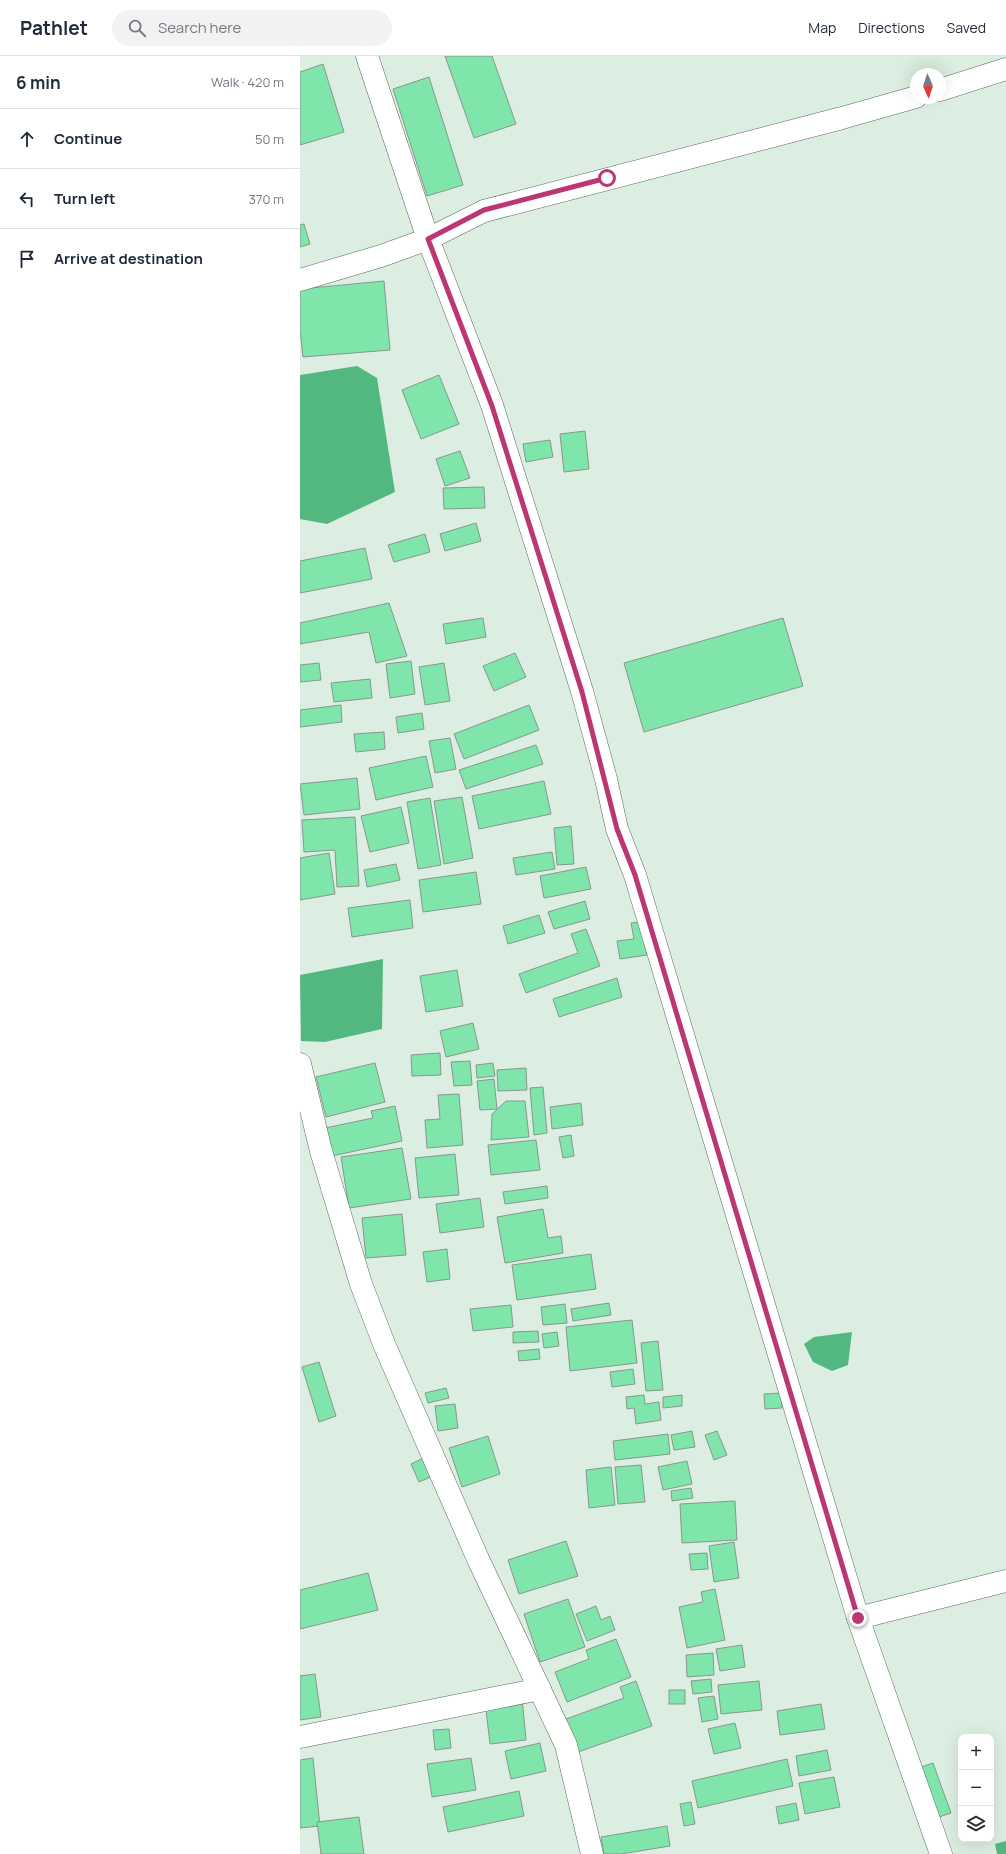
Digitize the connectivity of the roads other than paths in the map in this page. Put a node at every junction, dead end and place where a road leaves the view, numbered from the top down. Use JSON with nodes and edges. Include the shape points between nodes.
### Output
{"nodes":[{"id":1,"x":368,"y":56,"type":"edge"},
{"id":2,"x":1006,"y":69,"type":"edge"},
{"id":3,"x":946,"y":88,"type":"edge"},
{"id":4,"x":910,"y":99,"type":"edge"},
{"id":5,"x":428,"y":239,"type":"junction"},
{"id":6,"x":300,"y":280,"type":"edge"},
{"id":7,"x":300,"y":1064,"type":"edge"},
{"id":8,"x":1006,"y":1581,"type":"edge"},
{"id":9,"x":858,"y":1618,"type":"junction"},
{"id":10,"x":540,"y":1690,"type":"junction"},
{"id":11,"x":300,"y":1737,"type":"edge"},
{"id":12,"x":592,"y":1854,"type":"edge"},
{"id":13,"x":941,"y":1854,"type":"edge"}],
"edges":[{"from":1,"to":5,"type":"street"},
{"from":2,"to":3,"type":"street"},
{"from":4,"to":5,"type":"street","via":[[484,210]]},
{"from":5,"to":6,"type":"street","via":[[382,256]]},
{"from":5,"to":9,"type":"street","via":[[492,406],[561,623],[588,713],[617,829],[635,875]]},
{"from":7,"to":10,"type":"street","via":[[321,1151],[360,1284],[478,1559]]},
{"from":8,"to":9,"type":"street"},
{"from":9,"to":13,"type":"street"},
{"from":10,"to":11,"type":"street"},
{"from":10,"to":12,"type":"street","via":[[566,1745]]}]}
